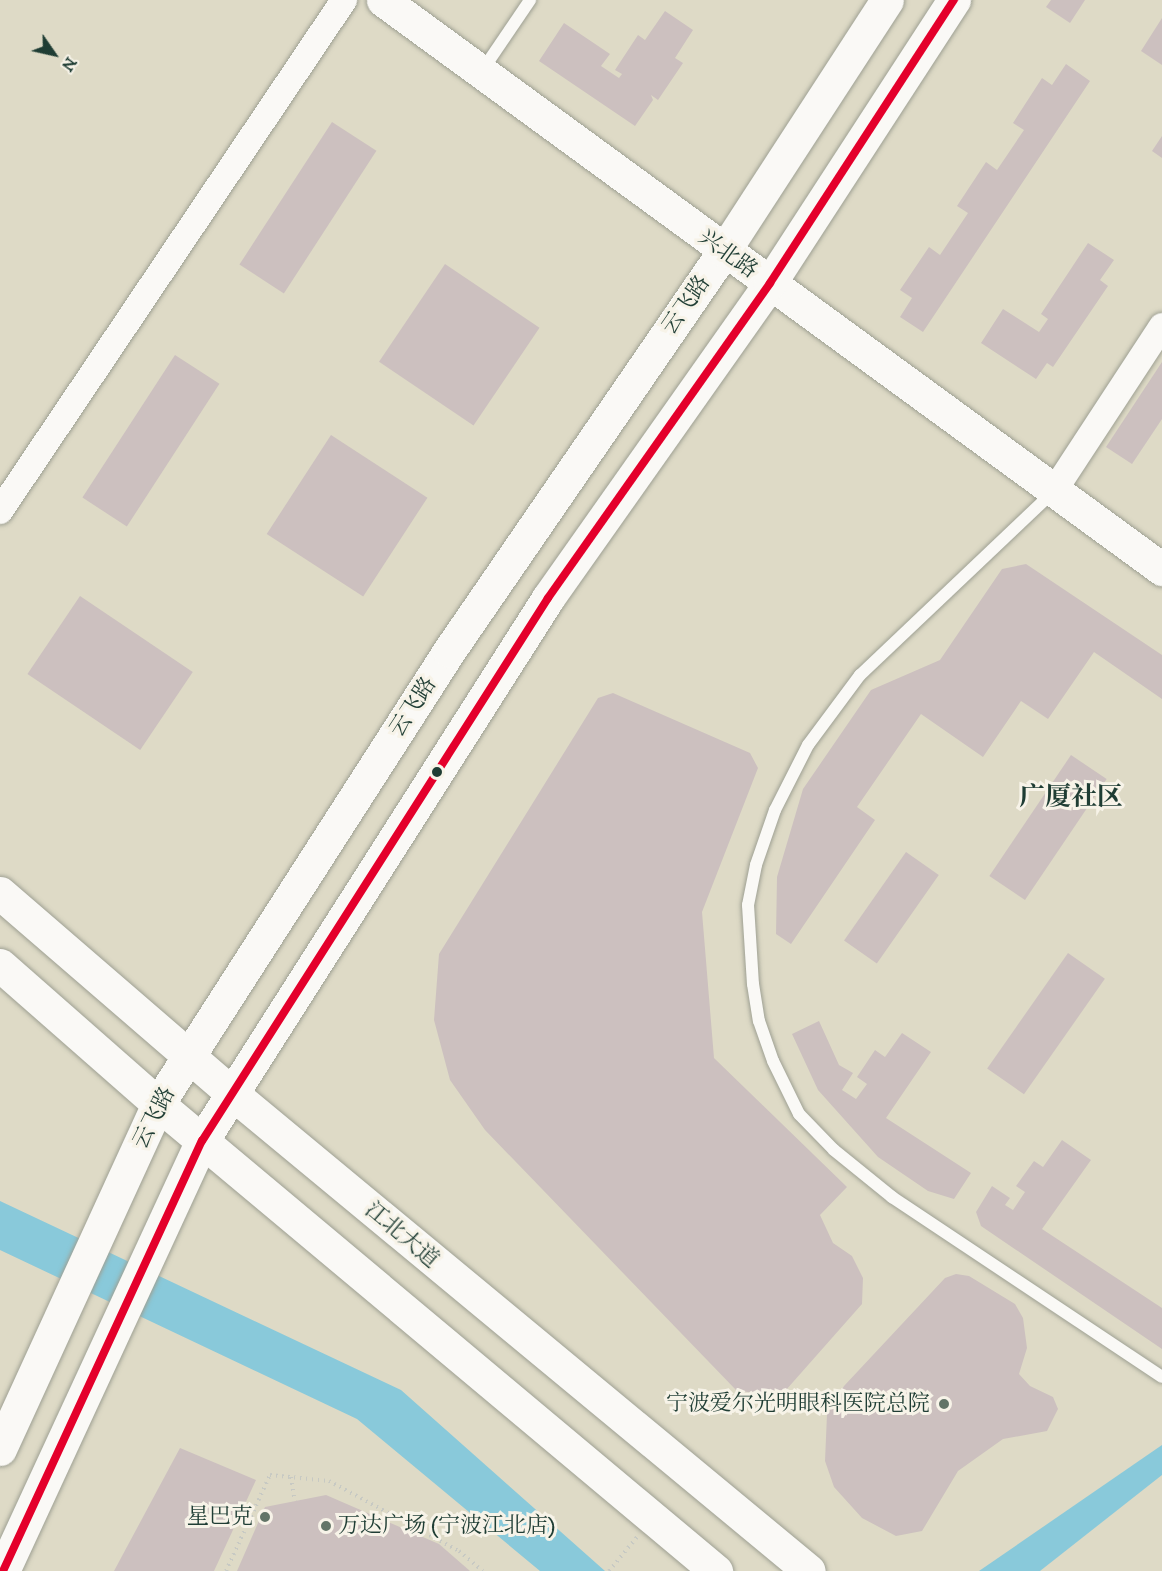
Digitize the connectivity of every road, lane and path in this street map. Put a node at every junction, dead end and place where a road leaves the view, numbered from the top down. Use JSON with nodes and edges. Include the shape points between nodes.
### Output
{"nodes":[{"id":1,"x":344,"y":0,"type":"edge"},
{"id":2,"x":383,"y":0,"type":"edge"},
{"id":3,"x":530,"y":0,"type":"edge"},
{"id":4,"x":887,"y":0,"type":"edge"},
{"id":5,"x":954,"y":0,"type":"edge"},
{"id":6,"x":481,"y":72,"type":"junction"},
{"id":7,"x":724,"y":251,"type":"junction"},
{"id":8,"x":770,"y":283,"type":"junction"},
{"id":9,"x":1162,"y":326,"type":"edge"},
{"id":10,"x":1054,"y":490,"type":"junction"},
{"id":11,"x":0,"y":512,"type":"edge"},
{"id":12,"x":1162,"y":569,"type":"edge"},
{"id":13,"x":0,"y":893,"type":"edge"},
{"id":14,"x":0,"y":965,"type":"edge"},
{"id":15,"x":188,"y":1056,"type":"junction"},
{"id":16,"x":234,"y":1095,"type":"junction"},
{"id":17,"x":158,"y":1104,"type":"junction"},
{"id":18,"x":202,"y":1141,"type":"junction"},
{"id":19,"x":1162,"y":1377,"type":"edge"},
{"id":20,"x":0,"y":1449,"type":"edge"},
{"id":21,"x":291,"y":1477,"type":"junction"},
{"id":22,"x":295,"y":1501,"type":"dead end"},
{"id":23,"x":642,"y":1530,"type":"dead end"},
{"id":24,"x":3,"y":1571,"type":"edge"},
{"id":25,"x":226,"y":1571,"type":"edge"},
{"id":26,"x":483,"y":1571,"type":"edge"},
{"id":27,"x":609,"y":1571,"type":"edge"},
{"id":28,"x":716,"y":1571,"type":"edge"},
{"id":29,"x":809,"y":1571,"type":"edge"}],
"edges":[{"from":1,"to":11,"type":"street"},
{"from":2,"to":6,"type":"main road","name":"兴北路"},
{"from":3,"to":6,"type":"lane"},
{"from":4,"to":7,"type":"main road","name":"云飞路"},
{"from":5,"to":8,"type":"main road"},
{"from":6,"to":7,"type":"main road","name":"兴北路"},
{"from":7,"to":8,"type":"main road","name":"兴北路"},
{"from":7,"to":15,"type":"main road","name":"云飞路","via":[[448,651]]},
{"from":8,"to":10,"type":"main road","name":"兴北路"},
{"from":8,"to":16,"type":"main road","via":[[548,598]]},
{"from":9,"to":10,"type":"street"},
{"from":10,"to":12,"type":"main road","name":"兴北路"},
{"from":10,"to":19,"type":"lane","via":[[860,675],[808,745],[774,810],[756,865],[748,905],[753,984],[759,1021],[773,1062],[799,1114],[834,1150],[892,1197]]},
{"from":13,"to":15,"type":"main road","name":"江北大道"},
{"from":14,"to":17,"type":"main road"},
{"from":15,"to":16,"type":"main road","name":"江北大道"},
{"from":15,"to":17,"type":"main road","name":"云飞路"},
{"from":16,"to":18,"type":"main road"},
{"from":16,"to":29,"type":"main road","name":"江北大道"},
{"from":17,"to":18,"type":"main road"},
{"from":17,"to":20,"type":"main road","name":"云飞路"},
{"from":18,"to":24,"type":"main road"},
{"from":18,"to":28,"type":"main road"},
{"from":21,"to":22,"type":"path"},
{"from":21,"to":25,"type":"path","via":[[270,1475]]},
{"from":21,"to":26,"type":"path","via":[[329,1481],[459,1551]]},
{"from":23,"to":27,"type":"path"}]}
